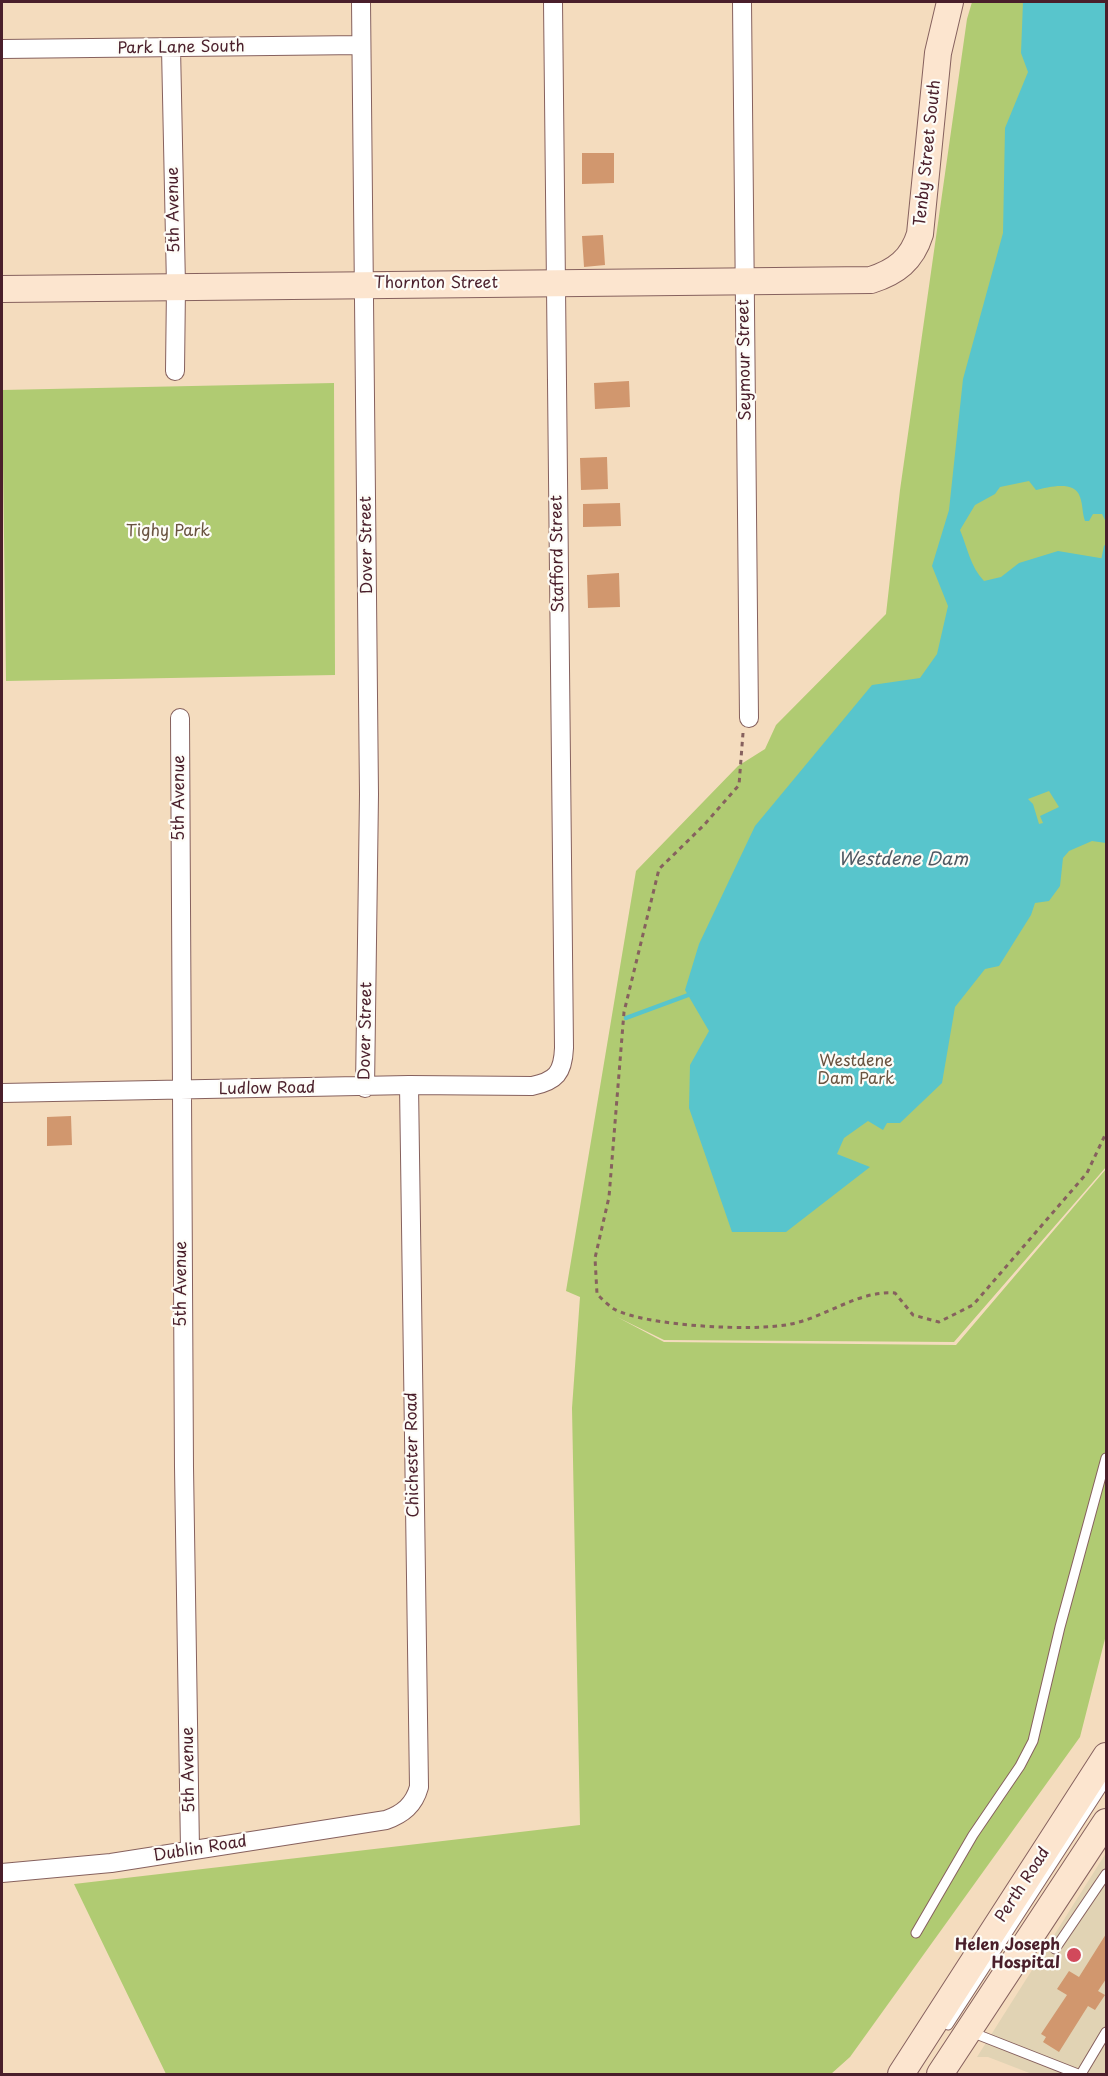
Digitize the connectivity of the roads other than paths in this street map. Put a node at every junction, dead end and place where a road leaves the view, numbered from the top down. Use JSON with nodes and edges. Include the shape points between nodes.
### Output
{"nodes":[{"id":1,"x":361,"y":2,"type":"edge"},
{"id":2,"x":553,"y":2,"type":"edge"},
{"id":3,"x":742,"y":2,"type":"edge"},
{"id":4,"x":932,"y":2,"type":"edge"},
{"id":5,"x":950,"y":2,"type":"edge"},
{"id":6,"x":361,"y":45,"type":"junction"},
{"id":7,"x":171,"y":48,"type":"junction"},
{"id":8,"x":2,"y":49,"type":"edge"},
{"id":9,"x":938,"y":53,"type":"junction"},
{"id":10,"x":871,"y":280,"type":"joint"},
{"id":11,"x":745,"y":282,"type":"junction"},
{"id":12,"x":555,"y":283,"type":"junction"},
{"id":13,"x":364,"y":284,"type":"junction"},
{"id":14,"x":176,"y":286,"type":"junction"},
{"id":15,"x":2,"y":289,"type":"edge"},
{"id":16,"x":175,"y":371,"type":"dead end"},
{"id":17,"x":180,"y":717,"type":"dead end"},
{"id":18,"x":749,"y":718,"type":"road end"},
{"id":19,"x":409,"y":1085,"type":"junction"},
{"id":20,"x":532,"y":1086,"type":"joint"},
{"id":21,"x":365,"y":1088,"type":"junction"},
{"id":22,"x":180,"y":1090,"type":"junction"},
{"id":23,"x":2,"y":1092,"type":"edge"},
{"id":24,"x":1107,"y":1458,"type":"edge"},
{"id":25,"x":1107,"y":1756,"type":"edge"},
{"id":26,"x":1107,"y":1781,"type":"edge"},
{"id":27,"x":397,"y":1816,"type":"joint"},
{"id":28,"x":1107,"y":1822,"type":"edge"},
{"id":29,"x":190,"y":1850,"type":"junction"},
{"id":30,"x":2,"y":1873,"type":"edge"},
{"id":31,"x":1107,"y":1874,"type":"edge"},
{"id":32,"x":916,"y":1933,"type":"dead end"},
{"id":33,"x":1055,"y":1949,"type":"dead end"},
{"id":34,"x":969,"y":2031,"type":"junction"},
{"id":35,"x":1106,"y":2033,"type":"edge"},
{"id":36,"x":941,"y":2035,"type":"dead end"},
{"id":37,"x":901,"y":2074,"type":"edge"},
{"id":38,"x":940,"y":2074,"type":"edge"},
{"id":39,"x":1079,"y":2074,"type":"edge"}],
"edges":[{"from":1,"to":6,"type":"street","name":"Dover Street"},
{"from":2,"to":12,"type":"street","name":"Stafford Street"},
{"from":3,"to":11,"type":"street","name":"Seymour Street"},
{"from":4,"to":9,"type":"street"},
{"from":5,"to":9,"type":"street","name":"Tenby Street South"},
{"from":6,"to":7,"type":"street","name":"Park Lane South"},
{"from":6,"to":13,"type":"street","name":"Dover Street"},
{"from":7,"to":8,"type":"street","name":"Park Lane South"},
{"from":7,"to":14,"type":"street","name":"5th Avenue"},
{"from":9,"to":10,"type":"street","name":"Tenby Street South","via":[[920,234],[906,261],[894,271]]},
{"from":10,"to":11,"type":"street","name":"Thornton Street"},
{"from":11,"to":12,"type":"street","name":"Thornton Street"},
{"from":11,"to":18,"type":"street","name":"Seymour Street"},
{"from":12,"to":13,"type":"street","name":"Thornton Street"},
{"from":12,"to":20,"type":"street","name":"Stafford Street","via":[[564,1065],[550,1082]]},
{"from":13,"to":14,"type":"street","name":"Thornton Street"},
{"from":13,"to":21,"type":"street","name":"Dover Street","via":[[369,794]]},
{"from":14,"to":15,"type":"street","name":"Thornton Street"},
{"from":14,"to":16,"type":"street","name":"5th Avenue"},
{"from":17,"to":22,"type":"street","name":"5th Avenue"},
{"from":19,"to":20,"type":"street","name":"Ludlow Road"},
{"from":19,"to":21,"type":"street","name":"Ludlow Road"},
{"from":19,"to":27,"type":"street","name":"Chichester Road","via":[[418,1787],[411,1804]]},
{"from":21,"to":22,"type":"street","name":"Ludlow Road"},
{"from":22,"to":23,"type":"street","name":"Ludlow Road"},
{"from":22,"to":29,"type":"street","name":"5th Avenue"},
{"from":24,"to":32,"type":"lane","via":[[1033,1741]]},
{"from":25,"to":37,"type":"street","name":"Perth Road"},
{"from":26,"to":36,"type":"lane"},
{"from":27,"to":29,"type":"street","name":"Dublin Road"},
{"from":28,"to":34,"type":"street"},
{"from":29,"to":30,"type":"street","name":"Dublin Road","via":[[87,1867]]},
{"from":31,"to":33,"type":"lane"},
{"from":34,"to":38,"type":"street"},
{"from":34,"to":39,"type":"lane"},
{"from":35,"to":39,"type":"lane"}]}
